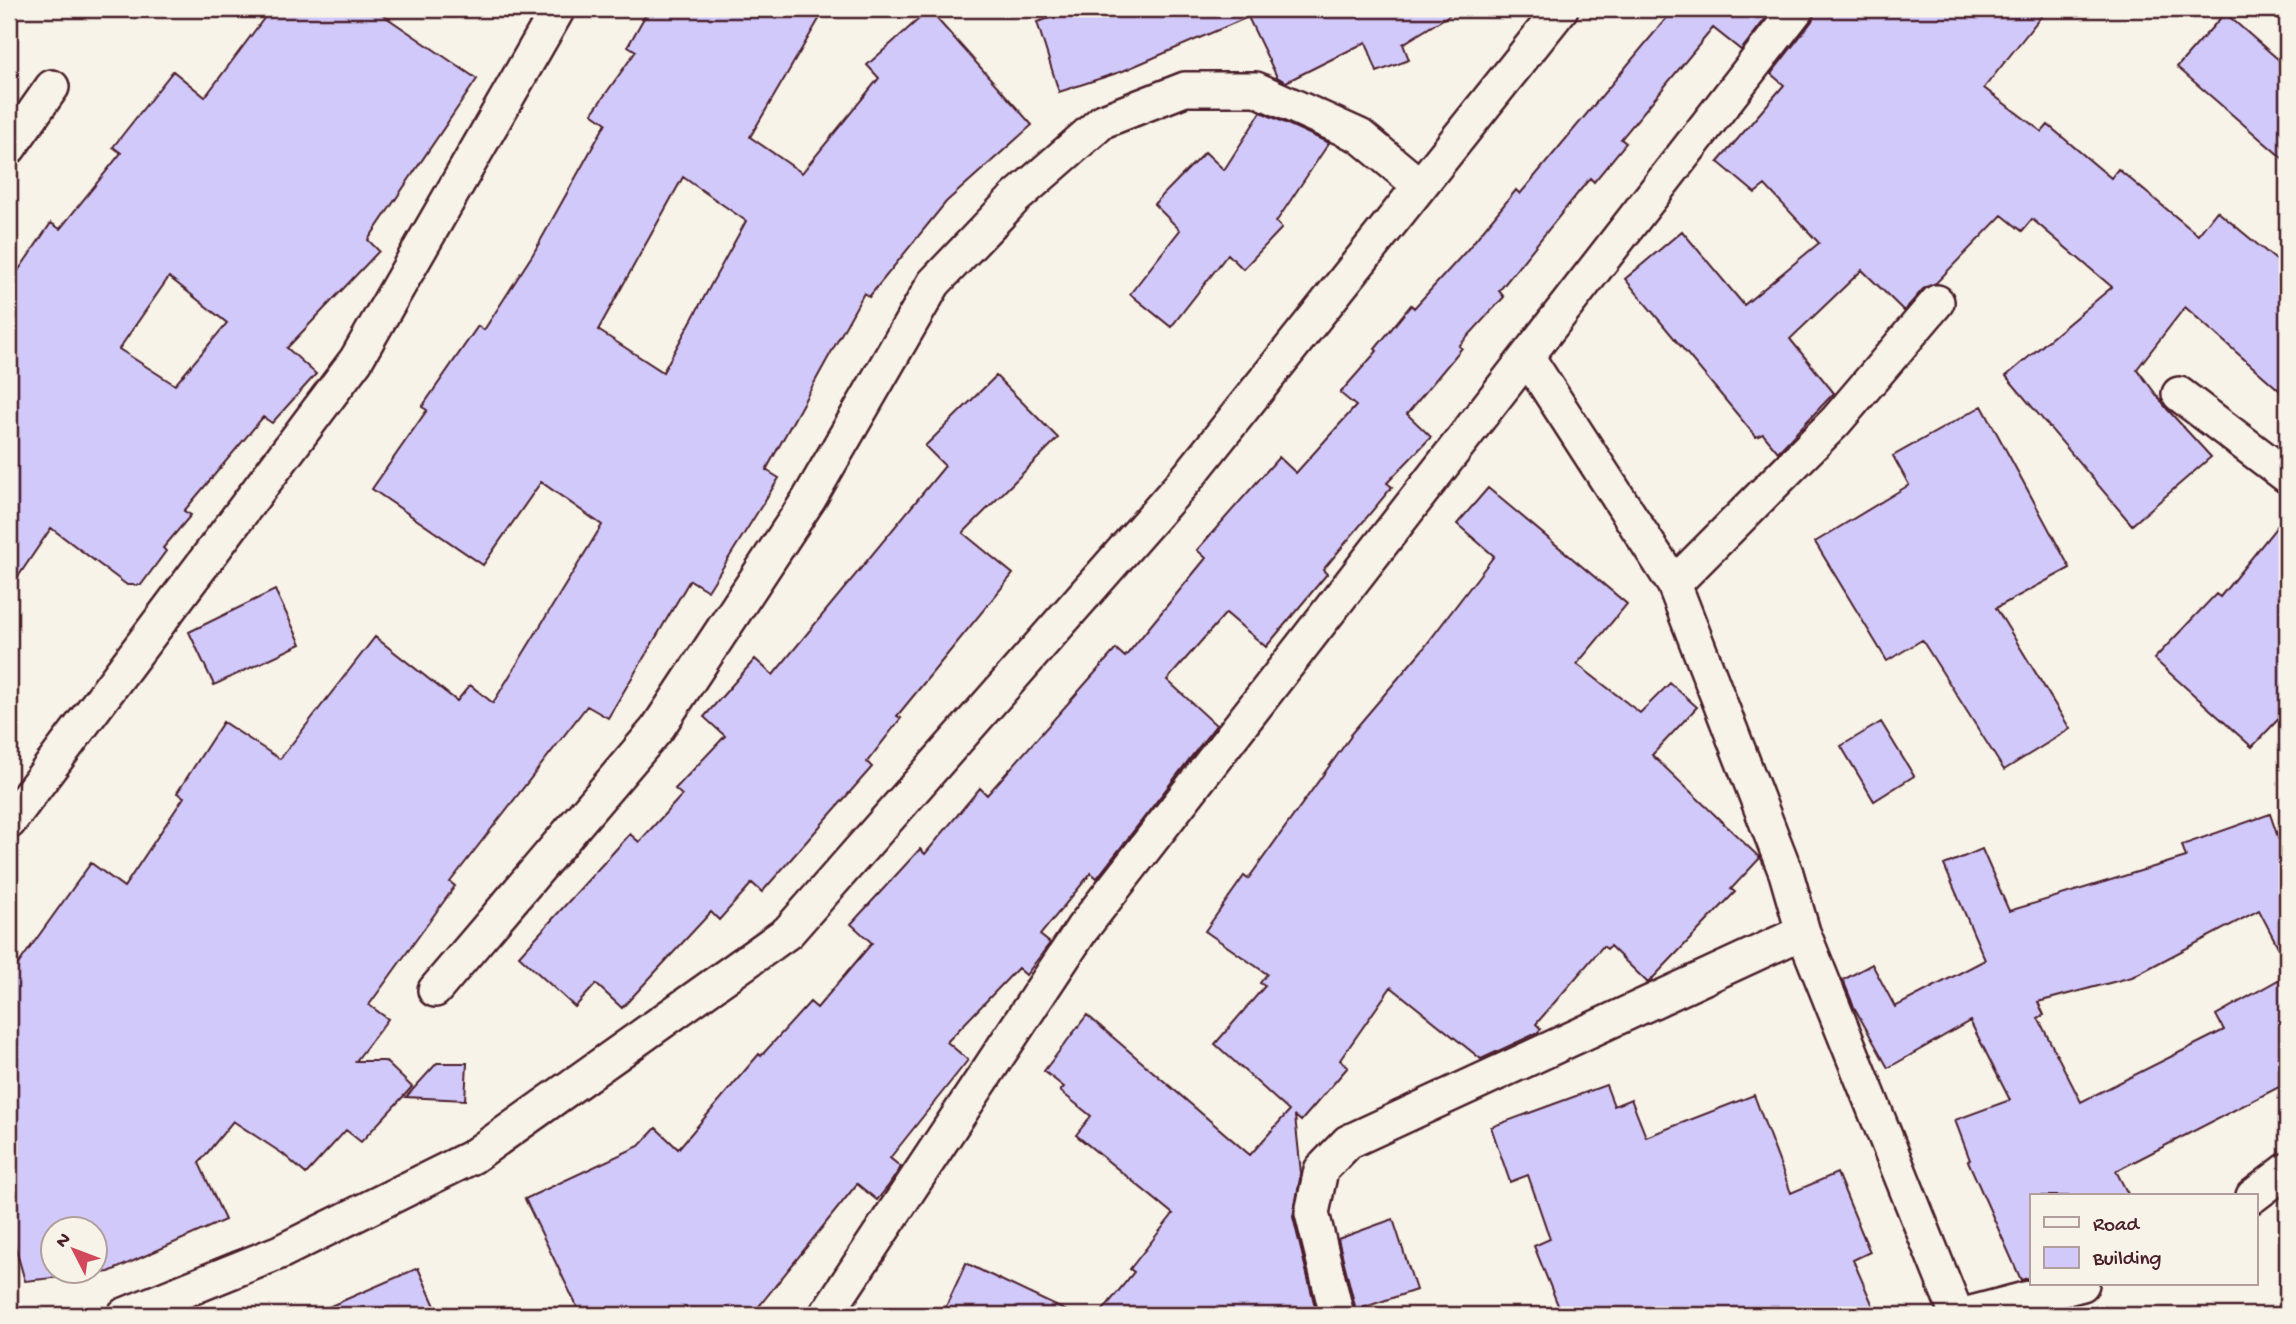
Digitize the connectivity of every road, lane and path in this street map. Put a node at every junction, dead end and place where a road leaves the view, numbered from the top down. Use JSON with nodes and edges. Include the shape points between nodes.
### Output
{"nodes":[{"id":1,"x":558,"y":9,"type":"edge"},
{"id":2,"x":1797,"y":9,"type":"edge"},
{"id":3,"x":1549,"y":14,"type":"edge"},
{"id":4,"x":52,"y":87,"type":"dead end"},
{"id":5,"x":9,"y":148,"type":"edge"},
{"id":6,"x":1419,"y":185,"type":"junction"},
{"id":7,"x":1937,"y":302,"type":"dead end"},
{"id":8,"x":1528,"y":358,"type":"junction"},
{"id":9,"x":2179,"y":394,"type":"dead end"},
{"id":10,"x":2287,"y":476,"type":"edge"},
{"id":11,"x":1674,"y":584,"type":"junction"},
{"id":12,"x":9,"y":822,"type":"edge"},
{"id":13,"x":1803,"y":932,"type":"junction"},
{"id":14,"x":435,"y":990,"type":"dead end"},
{"id":15,"x":2287,"y":1170,"type":"edge"},
{"id":16,"x":2256,"y":1194,"type":"edge"},
{"id":17,"x":2074,"y":1286,"type":"edge"},
{"id":18,"x":124,"y":1315,"type":"edge"},
{"id":19,"x":826,"y":1315,"type":"edge"},
{"id":20,"x":1337,"y":1315,"type":"edge"},
{"id":21,"x":1957,"y":1315,"type":"edge"},
{"id":22,"x":1964,"y":1315,"type":"edge"}],
"edges":[{"from":1,"to":12,"type":"street","via":[[356,360]]},
{"from":2,"to":8,"type":"street"},
{"from":3,"to":6,"type":"street"},
{"from":4,"to":5,"type":"street"},
{"from":6,"to":14,"type":"street","via":[[1360,136],[1256,89],[1185,89],[1103,121],[1015,198],[934,283],[809,499],[657,729]]},
{"from":6,"to":18,"type":"street","via":[[1188,477],[788,932],[472,1157],[280,1252]]},
{"from":7,"to":11,"type":"street","via":[[1836,421]]},
{"from":8,"to":11,"type":"street"},
{"from":8,"to":19,"type":"street","via":[[1082,929]]},
{"from":9,"to":10,"type":"street"},
{"from":11,"to":13,"type":"street","via":[[1786,873]]},
{"from":13,"to":20,"type":"street","via":[[1348,1142],[1321,1170],[1312,1213]]},
{"from":13,"to":21,"type":"street"},
{"from":15,"to":16,"type":"street"},
{"from":17,"to":22,"type":"street"}]}
